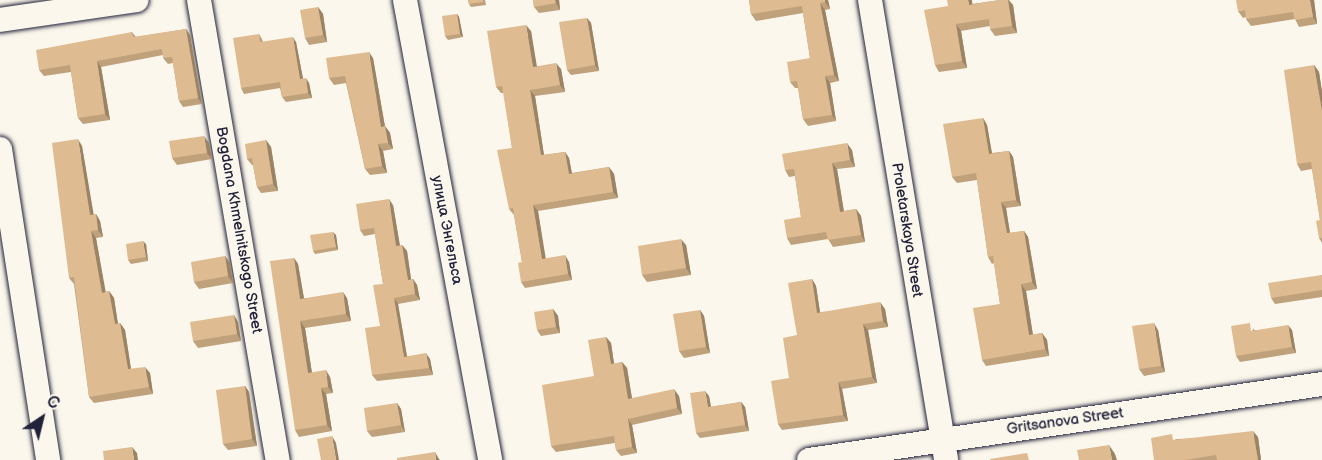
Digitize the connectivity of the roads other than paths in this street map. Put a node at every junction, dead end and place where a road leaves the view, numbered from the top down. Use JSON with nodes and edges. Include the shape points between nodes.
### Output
{"nodes":[{"id":1,"x":137,"y":0,"type":"edge"},
{"id":2,"x":199,"y":0,"type":"edge"},
{"id":3,"x":405,"y":0,"type":"edge"},
{"id":4,"x":870,"y":0,"type":"edge"},
{"id":5,"x":0,"y":20,"type":"edge"},
{"id":6,"x":0,"y":149,"type":"edge"},
{"id":7,"x":1322,"y":384,"type":"edge"},
{"id":8,"x":943,"y":449,"type":"edge"},
{"id":9,"x":48,"y":460,"type":"edge"},
{"id":10,"x":278,"y":460,"type":"edge"},
{"id":11,"x":490,"y":460,"type":"edge"},
{"id":12,"x":809,"y":460,"type":"edge"}],
"edges":[{"from":1,"to":5,"type":"street"},
{"from":2,"to":10,"type":"street","name":"Bogdana Khmelnitskogo Street"},
{"from":3,"to":11,"type":"street","name":"улица Энгельса"},
{"from":4,"to":8,"type":"street","name":"Proletarskaya Street"},
{"from":6,"to":9,"type":"street"},
{"from":7,"to":8,"type":"street","name":"Gritsanova Street"},
{"from":8,"to":12,"type":"street","name":"Gritsanova Street"}]}
